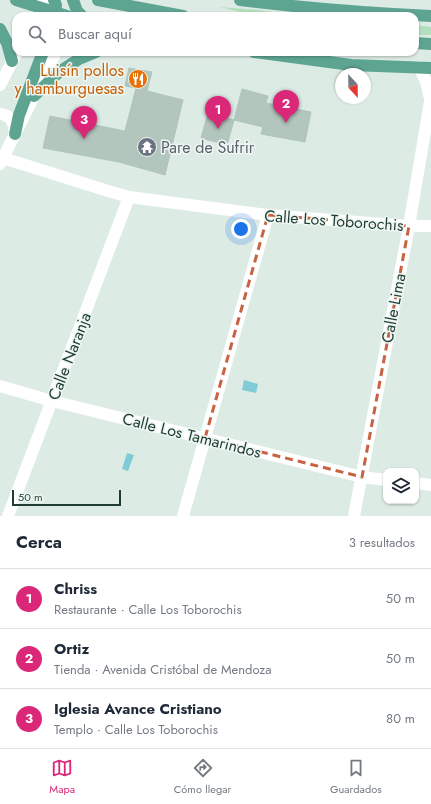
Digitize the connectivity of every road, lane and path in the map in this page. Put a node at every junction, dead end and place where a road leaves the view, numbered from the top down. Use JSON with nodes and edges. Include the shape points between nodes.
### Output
{"nodes":[{"id":1,"x":16,"y":0,"type":"edge"},
{"id":2,"x":54,"y":0,"type":"edge"},
{"id":3,"x":82,"y":0,"type":"edge"},
{"id":4,"x":98,"y":0,"type":"edge"},
{"id":5,"x":240,"y":0,"type":"edge"},
{"id":6,"x":271,"y":2,"type":"edge"},
{"id":7,"x":40,"y":8,"type":"edge"},
{"id":8,"x":63,"y":12,"type":"edge"},
{"id":9,"x":67,"y":12,"type":"edge"},
{"id":10,"x":70,"y":12,"type":"edge"},
{"id":11,"x":161,"y":12,"type":"edge"},
{"id":12,"x":352,"y":12,"type":"edge"},
{"id":13,"x":419,"y":15,"type":"edge"},
{"id":14,"x":431,"y":16,"type":"edge"},
{"id":15,"x":0,"y":29,"type":"edge"},
{"id":16,"x":419,"y":43,"type":"edge"},
{"id":17,"x":431,"y":44,"type":"edge"},
{"id":18,"x":12,"y":52,"type":"edge"},
{"id":19,"x":14,"y":56,"type":"edge"},
{"id":20,"x":41,"y":56,"type":"edge"},
{"id":21,"x":54,"y":56,"type":"edge"},
{"id":22,"x":87,"y":56,"type":"edge"},
{"id":23,"x":284,"y":56,"type":"edge"},
{"id":24,"x":425,"y":68,"type":"edge"},
{"id":25,"x":0,"y":85,"type":"edge"},
{"id":26,"x":34,"y":96,"type":"junction"},
{"id":27,"x":430,"y":98,"type":"edge"},
{"id":28,"x":0,"y":114,"type":"edge"},
{"id":29,"x":15,"y":134,"type":"junction"},
{"id":30,"x":2,"y":161,"type":"edge"},
{"id":31,"x":129,"y":197,"type":"junction"},
{"id":32,"x":268,"y":215,"type":"junction"},
{"id":33,"x":409,"y":226,"type":"junction"},
{"id":34,"x":431,"y":226,"type":"edge"},
{"id":35,"x":0,"y":386,"type":"edge"},
{"id":36,"x":52,"y":400,"type":"junction"},
{"id":37,"x":205,"y":438,"type":"junction"},
{"id":38,"x":362,"y":477,"type":"junction"},
{"id":39,"x":383,"y":480,"type":"edge"},
{"id":40,"x":419,"y":483,"type":"edge"},
{"id":41,"x":431,"y":485,"type":"edge"},
{"id":42,"x":8,"y":516,"type":"edge"},
{"id":43,"x":183,"y":516,"type":"edge"},
{"id":44,"x":354,"y":516,"type":"edge"}],
"edges":[{"from":1,"to":7,"type":"main road"},
{"from":2,"to":9,"type":"main road","via":[[56,5]]},
{"from":3,"to":10,"type":"street"},
{"from":4,"to":11,"type":"main road"},
{"from":5,"to":6,"type":"main road"},
{"from":6,"to":12,"type":"main road"},
{"from":7,"to":8,"type":"main road"},
{"from":13,"to":14,"type":"main road"},
{"from":15,"to":18,"type":"main road"},
{"from":16,"to":17,"type":"main road"},
{"from":19,"to":25,"type":"street"},
{"from":20,"to":29,"type":"main road","via":[[19,115]]},
{"from":21,"to":26,"type":"street"},
{"from":22,"to":26,"type":"main road","via":[[59,72]]},
{"from":23,"to":24,"type":"main road","via":[[352,65]]},
{"from":24,"to":27,"type":"street","name":"Calle Lima"},
{"from":26,"to":29,"type":"street"},
{"from":27,"to":33,"type":"street","name":"Calle Lima"},
{"from":28,"to":29,"type":"street","via":[[12,120]]},
{"from":29,"to":30,"type":"street"},
{"from":30,"to":31,"type":"street","name":"Calle Los Toborochis"},
{"from":31,"to":32,"type":"street","name":"Calle Los Toborochis"},
{"from":31,"to":36,"type":"street","name":"Calle Naranja"},
{"from":32,"to":33,"type":"street","name":"Calle Los Toborochis"},
{"from":32,"to":37,"type":"street"},
{"from":33,"to":34,"type":"street","name":"Calle Los Toborochis"},
{"from":33,"to":38,"type":"street","name":"Calle Lima"},
{"from":35,"to":36,"type":"street","name":"Calle Los Tamarindos"},
{"from":36,"to":37,"type":"street","name":"Calle Los Tamarindos"},
{"from":36,"to":42,"type":"street","name":"Calle Naranja"},
{"from":37,"to":38,"type":"street","name":"Calle Los Tamarindos"},
{"from":37,"to":43,"type":"street"},
{"from":38,"to":39,"type":"street","name":"Calle Los Tamarindos"},
{"from":38,"to":44,"type":"street","name":"Calle Lima"},
{"from":40,"to":41,"type":"street"}]}
